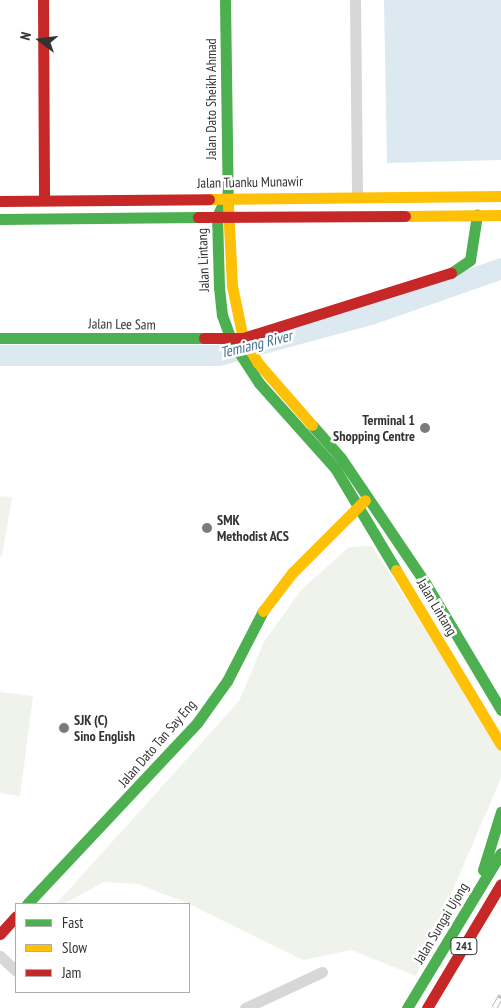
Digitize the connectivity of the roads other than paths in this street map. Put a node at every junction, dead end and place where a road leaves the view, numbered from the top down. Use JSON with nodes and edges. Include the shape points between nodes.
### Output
{"nodes":[{"id":1,"x":43,"y":0,"type":"edge"},
{"id":2,"x":226,"y":0,"type":"edge"},
{"id":3,"x":355,"y":0,"type":"edge"},
{"id":4,"x":356,"y":196,"type":"junction"},
{"id":5,"x":501,"y":196,"type":"edge"},
{"id":6,"x":226,"y":197,"type":"junction"},
{"id":7,"x":44,"y":200,"type":"junction"},
{"id":8,"x":0,"y":201,"type":"edge"},
{"id":9,"x":477,"y":215,"type":"junction"},
{"id":10,"x":501,"y":215,"type":"edge"},
{"id":11,"x":217,"y":216,"type":"junction"},
{"id":12,"x":231,"y":216,"type":"junction"},
{"id":13,"x":0,"y":219,"type":"edge"},
{"id":14,"x":0,"y":338,"type":"edge"},
{"id":15,"x":245,"y":342,"type":"junction"},
{"id":16,"x":233,"y":344,"type":"junction"},
{"id":17,"x":254,"y":366,"type":"junction"},
{"id":18,"x":363,"y":501,"type":"junction"},
{"id":19,"x":483,"y":680,"type":"junction"},
{"id":20,"x":469,"y":691,"type":"junction"},
{"id":21,"x":501,"y":710,"type":"edge"},
{"id":22,"x":501,"y":745,"type":"edge"},
{"id":23,"x":501,"y":812,"type":"edge"},
{"id":24,"x":501,"y":853,"type":"edge"},
{"id":25,"x":501,"y":884,"type":"edge"},
{"id":26,"x":475,"y":896,"type":"junction"},
{"id":27,"x":29,"y":903,"type":"edge"},
{"id":28,"x":15,"y":917,"type":"edge"},
{"id":29,"x":0,"y":934,"type":"edge"},
{"id":30,"x":0,"y":956,"type":"edge"},
{"id":31,"x":15,"y":970,"type":"edge"},
{"id":32,"x":322,"y":972,"type":"dead end"},
{"id":33,"x":244,"y":1008,"type":"edge"},
{"id":34,"x":407,"y":1008,"type":"edge"},
{"id":35,"x":427,"y":1008,"type":"edge"}],
"edges":[{"from":1,"to":7,"type":"main road"},
{"from":2,"to":6,"type":"main road","name":"Jalan Dato Sheikh Ahmad"},
{"from":3,"to":4,"type":"street"},
{"from":4,"to":5,"type":"main road","name":"Jalan Tuanku Munawir"},
{"from":4,"to":6,"type":"main road","name":"Jalan Tuanku Munawir"},
{"from":6,"to":7,"type":"main road","name":"Jalan Tuanku Munawir"},
{"from":6,"to":11,"type":"main road","name":"Jalan Lintang"},
{"from":6,"to":12,"type":"main road","name":"Jalan Lintang"},
{"from":7,"to":8,"type":"main road","name":"Jalan Tuanku Munawir"},
{"from":9,"to":10,"type":"main road"},
{"from":9,"to":12,"type":"main road"},
{"from":9,"to":15,"type":"main road","name":"Jalan Lee Sam","via":[[470,260],[457,271]]},
{"from":11,"to":12,"type":"main road"},
{"from":11,"to":13,"type":"main road"},
{"from":11,"to":16,"type":"main road","name":"Jalan Lintang","via":[[222,315]]},
{"from":12,"to":15,"type":"main road","name":"Jalan Lintang","via":[[232,286]]},
{"from":14,"to":16,"type":"main road","name":"Jalan Lee Sam"},
{"from":15,"to":16,"type":"main road","name":"Jalan Lee Sam"},
{"from":15,"to":17,"type":"main road","name":"Jalan Lintang"},
{"from":16,"to":17,"type":"main road","name":"Jalan Lintang"},
{"from":17,"to":18,"type":"main road","name":"Jalan Lintang"},
{"from":18,"to":19,"type":"main road","name":"Jalan Lintang","via":[[426,584]]},
{"from":18,"to":20,"type":"main road","name":"Jalan Lintang"},
{"from":18,"to":27,"type":"main road","name":"Jalan Dato Tan Say Eng","via":[[266,604],[227,681],[197,723]]},
{"from":19,"to":20,"type":"main road","via":[[480,694]]},
{"from":19,"to":21,"type":"main road","name":"Jalan Lintang"},
{"from":20,"to":22,"type":"main road","name":"Jalan Lintang"},
{"from":23,"to":26,"type":"main road"},
{"from":24,"to":26,"type":"main road","name":"Jalan Sungai Ujong","number":"241"},
{"from":25,"to":35,"type":"main road","number":"241"},
{"from":26,"to":34,"type":"main road","name":"Jalan Sungai Ujong","number":"241"},
{"from":28,"to":29,"type":"main road"},
{"from":30,"to":31,"type":"street"},
{"from":32,"to":33,"type":"street"}]}
